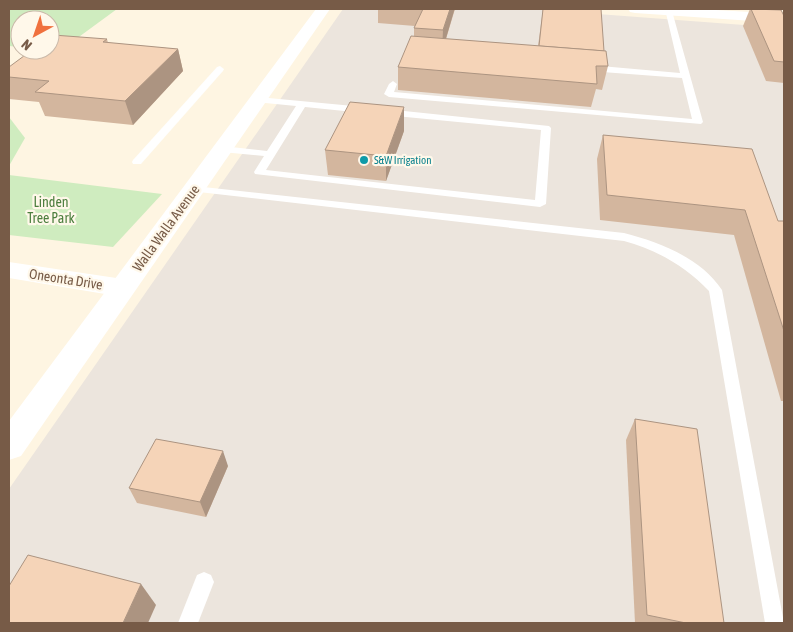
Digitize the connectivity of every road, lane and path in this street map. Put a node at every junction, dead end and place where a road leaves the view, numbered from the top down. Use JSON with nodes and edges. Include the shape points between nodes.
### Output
{"nodes":[{"id":1,"x":323,"y":9,"type":"edge"},
{"id":2,"x":635,"y":9,"type":"edge"},
{"id":3,"x":668,"y":11,"type":"junction"},
{"id":4,"x":761,"y":13,"type":"edge"},
{"id":5,"x":784,"y":19,"type":"edge"},
{"id":6,"x":579,"y":67,"type":"edge"},
{"id":7,"x":220,"y":70,"type":"dead end"},
{"id":8,"x":685,"y":76,"type":"junction"},
{"id":9,"x":393,"y":84,"type":"dead end"},
{"id":10,"x":258,"y":100,"type":"junction"},
{"id":11,"x":302,"y":104,"type":"junction"},
{"id":12,"x":222,"y":149,"type":"junction"},
{"id":13,"x":270,"y":154,"type":"junction"},
{"id":14,"x":137,"y":162,"type":"dead end"},
{"id":15,"x":194,"y":189,"type":"junction"},
{"id":16,"x":9,"y":270,"type":"edge"},
{"id":17,"x":123,"y":288,"type":"junction"},
{"id":18,"x":9,"y":446,"type":"edge"},
{"id":19,"x":204,"y":582,"type":"dead end"},
{"id":20,"x":188,"y":623,"type":"edge"},
{"id":21,"x":775,"y":623,"type":"edge"}],
"edges":[{"from":1,"to":10,"type":"street","name":"Walla Walla Avenue"},
{"from":2,"to":3,"type":"street"},
{"from":3,"to":4,"type":"street"},
{"from":3,"to":8,"type":"lane"},
{"from":4,"to":5,"type":"street"},
{"from":6,"to":8,"type":"lane"},
{"from":7,"to":14,"type":"lane"},
{"from":8,"to":9,"type":"lane","via":[[698,122],[389,94]]},
{"from":10,"to":11,"type":"lane"},
{"from":10,"to":12,"type":"street","name":"Walla Walla Avenue"},
{"from":11,"to":13,"type":"lane"},
{"from":11,"to":13,"type":"lane","via":[[546,128],[540,204],[259,172]]},
{"from":12,"to":13,"type":"lane"},
{"from":12,"to":15,"type":"street","name":"Walla Walla Avenue"},
{"from":15,"to":17,"type":"street","name":"Walla Walla Avenue"},
{"from":15,"to":21,"type":"lane","via":[[624,236],[657,246],[688,264],[715,290]]},
{"from":16,"to":17,"type":"street","name":"Oneonta Drive"},
{"from":17,"to":18,"type":"street","name":"Walla Walla Avenue"},
{"from":19,"to":20,"type":"lane"}]}
